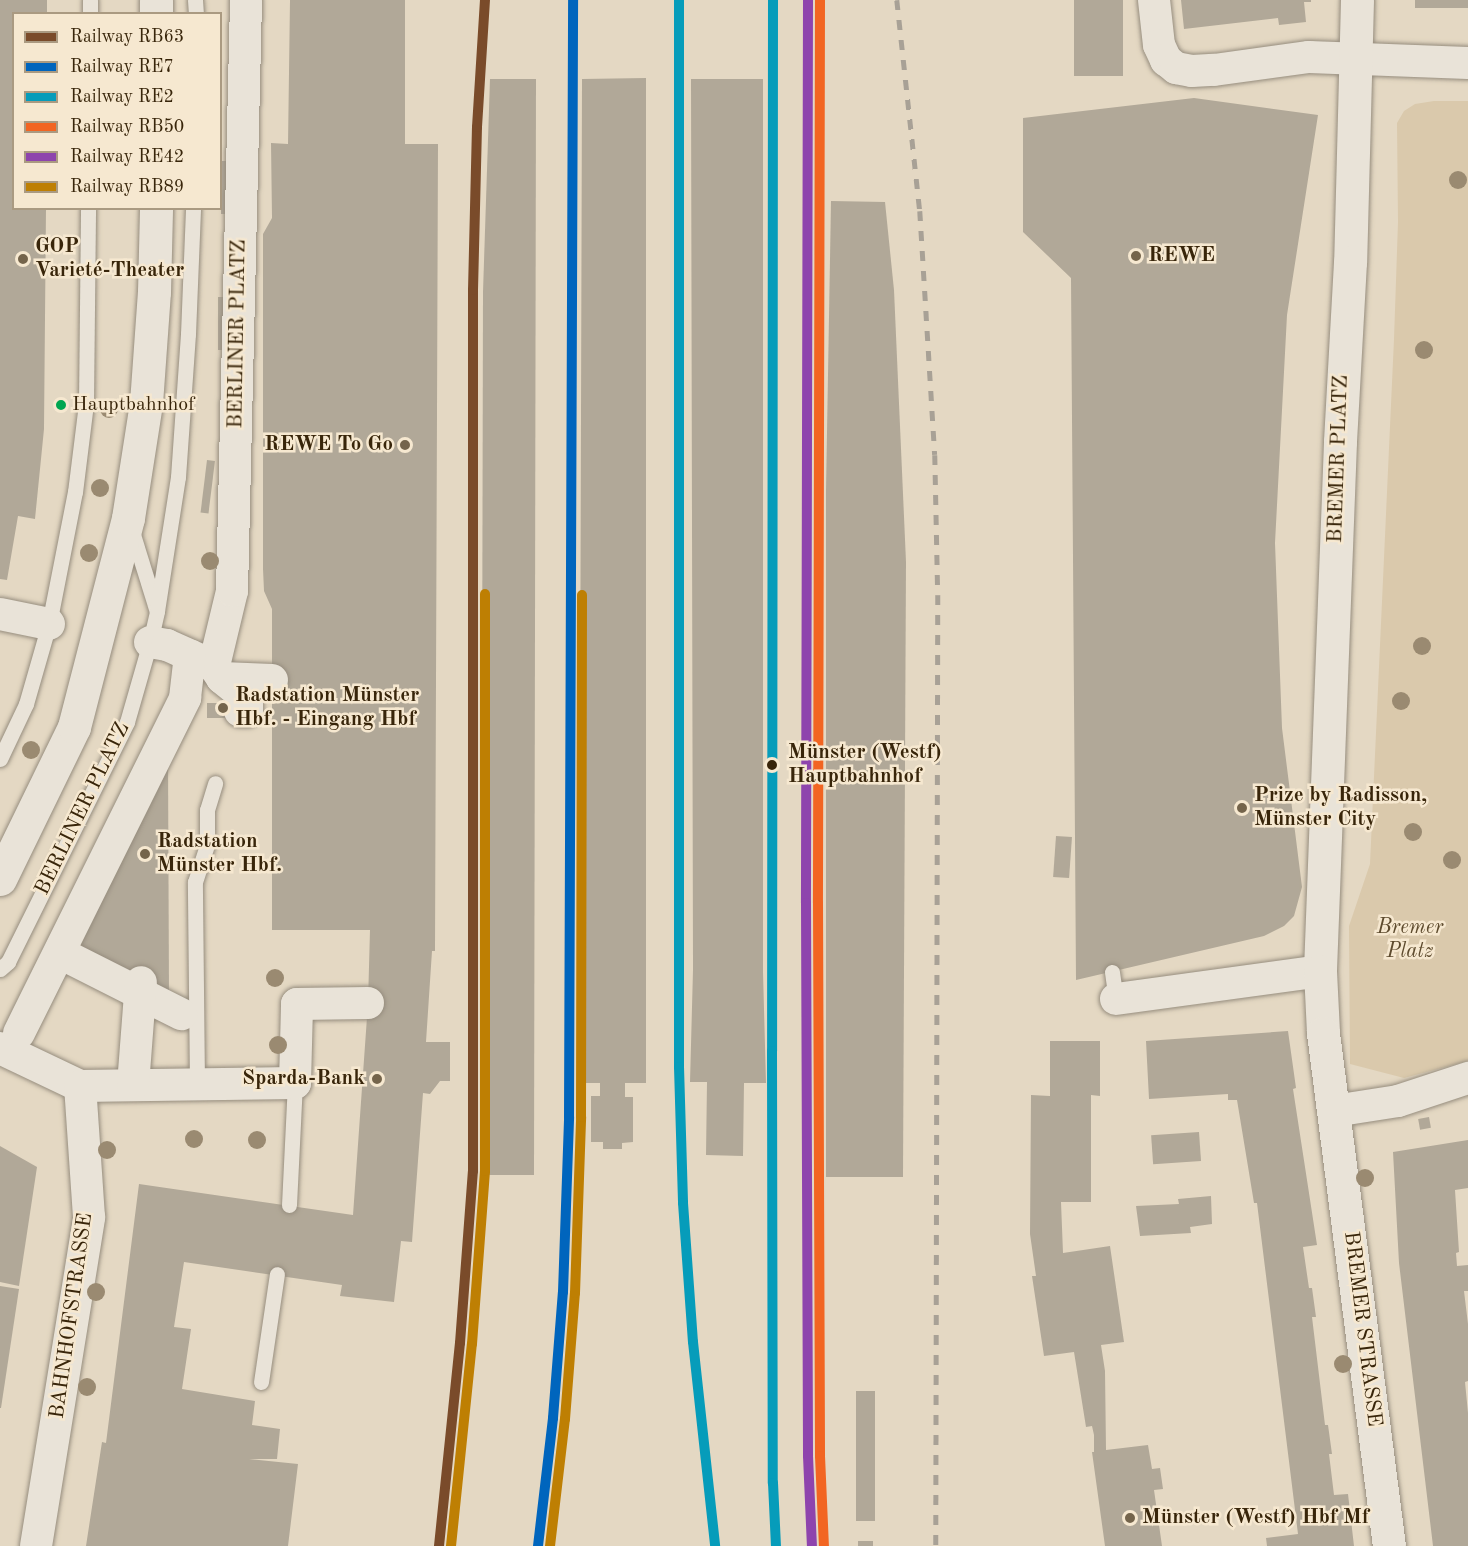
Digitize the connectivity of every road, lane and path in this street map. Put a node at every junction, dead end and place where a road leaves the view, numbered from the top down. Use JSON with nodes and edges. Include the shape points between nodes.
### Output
{"nodes":[{"id":1,"x":246,"y":0,"type":"edge"},
{"id":2,"x":1154,"y":0,"type":"edge"},
{"id":3,"x":1358,"y":0,"type":"edge"},
{"id":4,"x":1355,"y":59,"type":"junction"},
{"id":5,"x":1468,"y":63,"type":"edge"},
{"id":6,"x":88,"y":210,"type":"edge"},
{"id":7,"x":156,"y":210,"type":"edge"},
{"id":8,"x":192,"y":210,"type":"edge"},
{"id":9,"x":128,"y":518,"type":"junction"},
{"id":10,"x":157,"y":612,"type":"junction"},
{"id":11,"x":0,"y":614,"type":"edge"},
{"id":12,"x":49,"y":624,"type":"junction"},
{"id":13,"x":150,"y":642,"type":"junction"},
{"id":14,"x":209,"y":666,"type":"junction"},
{"id":15,"x":272,"y":680,"type":"dead end"},
{"id":16,"x":240,"y":711,"type":"dead end"},
{"id":17,"x":0,"y":759,"type":"edge"},
{"id":18,"x":215,"y":783,"type":"dead end"},
{"id":19,"x":0,"y":879,"type":"edge"},
{"id":20,"x":60,"y":953,"type":"junction"},
{"id":21,"x":0,"y":969,"type":"edge"},
{"id":22,"x":1320,"y":971,"type":"junction"},
{"id":23,"x":1114,"y":986,"type":"dead end"},
{"id":24,"x":141,"y":988,"type":"junction"},
{"id":25,"x":368,"y":1003,"type":"dead end"},
{"id":26,"x":181,"y":1014,"type":"dead end"},
{"id":27,"x":9,"y":1041,"type":"edge"},
{"id":28,"x":1468,"y":1078,"type":"edge"},
{"id":29,"x":295,"y":1083,"type":"junction"},
{"id":30,"x":197,"y":1084,"type":"junction"},
{"id":31,"x":133,"y":1085,"type":"junction"},
{"id":32,"x":80,"y":1086,"type":"junction"},
{"id":33,"x":1334,"y":1111,"type":"junction"},
{"id":34,"x":289,"y":1206,"type":"dead end"},
{"id":35,"x":277,"y":1274,"type":"dead end"},
{"id":36,"x":261,"y":1382,"type":"dead end"},
{"id":37,"x":36,"y":1546,"type":"edge"},
{"id":38,"x":1389,"y":1546,"type":"edge"}],
"edges":[{"from":1,"to":14,"type":"street","name":"BERLINER PLATZ","via":[[232,591]]},
{"from":2,"to":4,"type":"street","via":[[1159,45],[1166,60],[1176,68],[1192,72],[1309,57]]},
{"from":3,"to":4,"type":"street","name":"BREMER PLATZ"},
{"from":4,"to":5,"type":"street"},
{"from":4,"to":22,"type":"street","name":"BREMER PLATZ"},
{"from":6,"to":12,"type":"lane","via":[[86,404],[75,492]]},
{"from":7,"to":9,"type":"street","name":"BERLINER PLATZ","via":[[146,403]]},
{"from":8,"to":10,"type":"lane","name":"BERLINER PLATZ","via":[[178,477]]},
{"from":9,"to":10,"type":"lane","name":"BERLINER PLATZ"},
{"from":9,"to":19,"type":"street","name":"BERLINER PLATZ","via":[[74,727]]},
{"from":10,"to":13,"type":"lane","name":"BERLINER PLATZ"},
{"from":11,"to":12,"type":"street"},
{"from":12,"to":17,"type":"lane","via":[[26,704]]},
{"from":13,"to":14,"type":"street","via":[[167,645]]},
{"from":13,"to":21,"type":"lane","name":"BERLINER PLATZ","via":[[127,722],[8,962]]},
{"from":14,"to":15,"type":"street"},
{"from":14,"to":16,"type":"street","via":[[247,698],[247,711]]},
{"from":14,"to":20,"type":"street","name":"BERLINER PLATZ","via":[[185,698]]},
{"from":18,"to":30,"type":"lane","via":[[207,810],[207,844],[195,882]]},
{"from":20,"to":24,"type":"street"},
{"from":20,"to":27,"type":"street","name":"BERLINER PLATZ"},
{"from":22,"to":23,"type":"street"},
{"from":22,"to":33,"type":"street","name":"BREMER PLATZ","via":[[1323,1033]]},
{"from":24,"to":26,"type":"street"},
{"from":24,"to":31,"type":"street"},
{"from":25,"to":29,"type":"street","via":[[297,1004]]},
{"from":27,"to":32,"type":"street","name":"BERLINER PLATZ"},
{"from":28,"to":33,"type":"street","via":[[1398,1101]]},
{"from":29,"to":30,"type":"street","name":"BERLINER PLATZ"},
{"from":29,"to":34,"type":"lane"},
{"from":30,"to":31,"type":"street","name":"BERLINER PLATZ"},
{"from":31,"to":32,"type":"street","name":"BERLINER PLATZ"},
{"from":32,"to":37,"type":"street","name":"BAHNHOFSTRASSE","via":[[90,1216]]},
{"from":33,"to":38,"type":"street","name":"BREMER STRASSE"},
{"from":35,"to":36,"type":"lane"}]}
